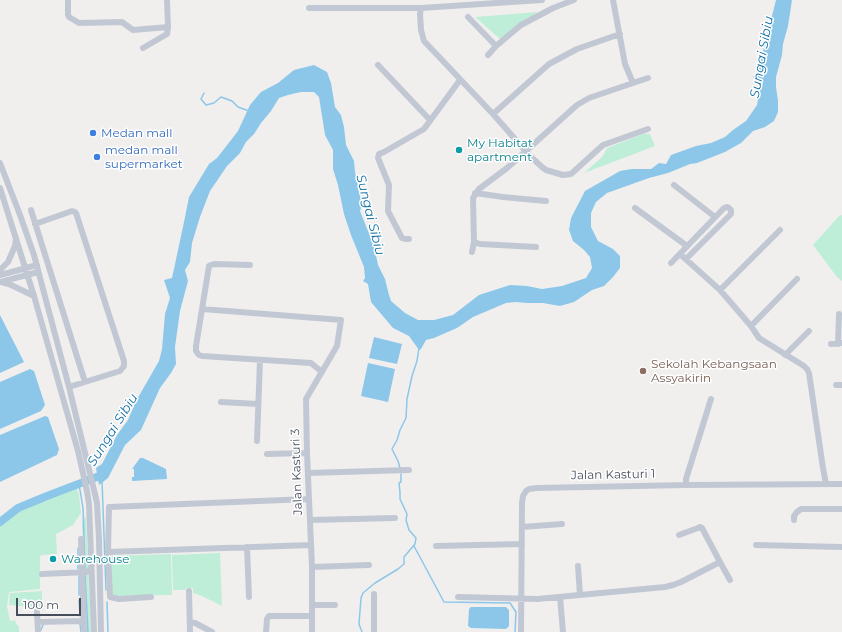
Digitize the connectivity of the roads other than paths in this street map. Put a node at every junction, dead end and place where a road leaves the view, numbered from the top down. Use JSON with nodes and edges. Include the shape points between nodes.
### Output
{"nodes":[{"id":1,"x":68,"y":0,"type":"edge"},
{"id":2,"x":167,"y":0,"type":"edge"},
{"id":3,"x":344,"y":0,"type":"edge"},
{"id":4,"x":542,"y":0,"type":"edge"},
{"id":5,"x":574,"y":0,"type":"edge"},
{"id":6,"x":613,"y":0,"type":"edge"},
{"id":7,"x":461,"y":3,"type":"edge"},
{"id":8,"x":309,"y":8,"type":"dead end"},
{"id":9,"x":344,"y":8,"type":"junction"},
{"id":10,"x":421,"y":8,"type":"junction"},
{"id":11,"x":468,"y":17,"type":"dead end"},
{"id":12,"x":168,"y":27,"type":"junction"},
{"id":13,"x":620,"y":34,"type":"junction"},
{"id":14,"x":496,"y":46,"type":"junction"},
{"id":15,"x":143,"y":48,"type":"dead end"},
{"id":16,"x":488,"y":55,"type":"dead end"},
{"id":17,"x":378,"y":65,"type":"dead end"},
{"id":18,"x":648,"y":78,"type":"dead end"},
{"id":19,"x":460,"y":80,"type":"junction"},
{"id":20,"x":633,"y":83,"type":"junction"},
{"id":21,"x":493,"y":114,"type":"junction"},
{"id":22,"x":430,"y":120,"type":"junction"},
{"id":23,"x":648,"y":130,"type":"dead end"},
{"id":24,"x":526,"y":151,"type":"junction"},
{"id":25,"x":0,"y":163,"type":"edge"},
{"id":26,"x":674,"y":186,"type":"dead end"},
{"id":27,"x":0,"y":188,"type":"edge"},
{"id":28,"x":475,"y":193,"type":"junction"},
{"id":29,"x":546,"y":201,"type":"dead end"},
{"id":30,"x":635,"y":208,"type":"dead end"},
{"id":31,"x":31,"y":210,"type":"dead end"},
{"id":32,"x":715,"y":217,"type":"junction"},
{"id":33,"x":35,"y":224,"type":"junction"},
{"id":34,"x":780,"y":230,"type":"dead end"},
{"id":35,"x":16,"y":236,"type":"junction"},
{"id":36,"x":409,"y":239,"type":"dead end"},
{"id":37,"x":474,"y":242,"type":"junction"},
{"id":38,"x":687,"y":246,"type":"junction"},
{"id":39,"x":536,"y":247,"type":"dead end"},
{"id":40,"x":472,"y":252,"type":"dead end"},
{"id":41,"x":680,"y":254,"type":"junction"},
{"id":42,"x":686,"y":259,"type":"junction"},
{"id":43,"x":671,"y":263,"type":"dead end"},
{"id":44,"x":36,"y":265,"type":"junction"},
{"id":45,"x":250,"y":265,"type":"dead end"},
{"id":46,"x":0,"y":270,"type":"edge"},
{"id":47,"x":27,"y":271,"type":"junction"},
{"id":48,"x":38,"y":272,"type":"junction"},
{"id":49,"x":0,"y":275,"type":"edge"},
{"id":50,"x":797,"y":279,"type":"dead end"},
{"id":51,"x":0,"y":282,"type":"edge"},
{"id":52,"x":720,"y":290,"type":"junction"},
{"id":53,"x":34,"y":296,"type":"junction"},
{"id":54,"x":60,"y":303,"type":"junction"},
{"id":55,"x":48,"y":306,"type":"junction"},
{"id":56,"x":202,"y":309,"type":"junction"},
{"id":57,"x":839,"y":314,"type":"dead end"},
{"id":58,"x":751,"y":326,"type":"junction"},
{"id":59,"x":809,"y":331,"type":"dead end"},
{"id":60,"x":831,"y":344,"type":"dead end"},
{"id":61,"x":840,"y":344,"type":"edge"},
{"id":62,"x":785,"y":355,"type":"junction"},
{"id":63,"x":260,"y":360,"type":"junction"},
{"id":64,"x":322,"y":372,"type":"junction"},
{"id":65,"x":85,"y":382,"type":"junction"},
{"id":66,"x":69,"y":387,"type":"junction"},
{"id":67,"x":711,"y":399,"type":"dead end"},
{"id":68,"x":221,"y":402,"type":"dead end"},
{"id":69,"x":258,"y":404,"type":"junction"},
{"id":70,"x":257,"y":441,"type":"dead end"},
{"id":71,"x":307,"y":453,"type":"junction"},
{"id":72,"x":268,"y":454,"type":"dead end"},
{"id":73,"x":409,"y":470,"type":"dead end"},
{"id":74,"x":308,"y":474,"type":"junction"},
{"id":75,"x":826,"y":484,"type":"junction"},
{"id":76,"x":842,"y":484,"type":"edge"},
{"id":77,"x":686,"y":485,"type":"junction"},
{"id":78,"x":309,"y":499,"type":"junction"},
{"id":79,"x":842,"y":509,"type":"edge"},
{"id":80,"x":395,"y":518,"type":"dead end"},
{"id":81,"x":310,"y":520,"type":"junction"},
{"id":82,"x":794,"y":520,"type":"dead end"},
{"id":83,"x":562,"y":524,"type":"dead end"},
{"id":84,"x":522,"y":527,"type":"junction"},
{"id":85,"x":679,"y":535,"type":"dead end"},
{"id":86,"x":81,"y":539,"type":"dead end"},
{"id":87,"x":522,"y":544,"type":"junction"},
{"id":88,"x":311,"y":545,"type":"junction"},
{"id":89,"x":756,"y":545,"type":"dead end"},
{"id":90,"x":436,"y":546,"type":"dead end"},
{"id":91,"x":247,"y":547,"type":"junction"},
{"id":92,"x":842,"y":547,"type":"edge"},
{"id":93,"x":108,"y":552,"type":"junction"},
{"id":94,"x":720,"y":562,"type":"junction"},
{"id":95,"x":92,"y":565,"type":"junction"},
{"id":96,"x":369,"y":565,"type":"dead end"},
{"id":97,"x":578,"y":566,"type":"dead end"},
{"id":98,"x":312,"y":567,"type":"junction"},
{"id":99,"x":82,"y":573,"type":"junction"},
{"id":100,"x":42,"y":574,"type":"dead end"},
{"id":101,"x":730,"y":580,"type":"dead end"},
{"id":102,"x":189,"y":591,"type":"dead end"},
{"id":103,"x":374,"y":594,"type":"dead end"},
{"id":104,"x":580,"y":596,"type":"junction"},
{"id":105,"x":100,"y":597,"type":"junction"},
{"id":106,"x":110,"y":597,"type":"junction"},
{"id":107,"x":151,"y":597,"type":"dead end"},
{"id":108,"x":249,"y":597,"type":"dead end"},
{"id":109,"x":458,"y":597,"type":"dead end"},
{"id":110,"x":560,"y":597,"type":"junction"},
{"id":111,"x":93,"y":598,"type":"junction"},
{"id":112,"x":521,"y":598,"type":"junction"},
{"id":113,"x":312,"y":605,"type":"junction"},
{"id":114,"x":335,"y":605,"type":"dead end"},
{"id":115,"x":37,"y":612,"type":"dead end"},
{"id":116,"x":312,"y":616,"type":"junction"},
{"id":117,"x":83,"y":621,"type":"junction"},
{"id":118,"x":38,"y":622,"type":"junction"},
{"id":119,"x":190,"y":622,"type":"junction"},
{"id":120,"x":38,"y":632,"type":"edge"},
{"id":121,"x":84,"y":632,"type":"edge"},
{"id":122,"x":94,"y":632,"type":"edge"},
{"id":123,"x":101,"y":632,"type":"edge"},
{"id":124,"x":190,"y":632,"type":"edge"},
{"id":125,"x":212,"y":632,"type":"edge"},
{"id":126,"x":266,"y":632,"type":"edge"},
{"id":127,"x":312,"y":632,"type":"edge"},
{"id":128,"x":374,"y":632,"type":"edge"},
{"id":129,"x":521,"y":632,"type":"edge"},
{"id":130,"x":563,"y":632,"type":"edge"}],
"edges":[{"from":1,"to":12,"type":"street","via":[[68,15],[79,23],[122,22],[133,30]]},
{"from":2,"to":12,"type":"street"},
{"from":3,"to":9,"type":"street"},
{"from":4,"to":7,"type":"street"},
{"from":5,"to":14,"type":"street","via":[[521,25]]},
{"from":6,"to":13,"type":"street"},
{"from":7,"to":10,"type":"street"},
{"from":8,"to":9,"type":"street"},
{"from":9,"to":10,"type":"street"},
{"from":10,"to":19,"type":"street","via":[[424,41]]},
{"from":11,"to":14,"type":"street"},
{"from":12,"to":15,"type":"street","via":[[167,34]]},
{"from":13,"to":20,"type":"street","via":[[625,64]]},
{"from":13,"to":21,"type":"street","via":[[576,49],[548,64]]},
{"from":14,"to":16,"type":"street"},
{"from":17,"to":22,"type":"street"},
{"from":18,"to":20,"type":"street"},
{"from":19,"to":21,"type":"street"},
{"from":19,"to":22,"type":"street"},
{"from":20,"to":24,"type":"street","via":[[576,105]]},
{"from":21,"to":24,"type":"street"},
{"from":22,"to":36,"type":"street","via":[[424,129],[379,154],[378,158],[388,180],[388,211],[402,238]]},
{"from":23,"to":24,"type":"street","via":[[604,145],[568,175],[546,170]]},
{"from":24,"to":28,"type":"street"},
{"from":25,"to":44,"type":"street"},
{"from":26,"to":32,"type":"street"},
{"from":27,"to":35,"type":"street"},
{"from":28,"to":29,"type":"street"},
{"from":28,"to":37,"type":"street"},
{"from":30,"to":38,"type":"street"},
{"from":31,"to":33,"type":"street"},
{"from":32,"to":38,"type":"street"},
{"from":32,"to":42,"type":"street","via":[[724,208],[731,210],[731,214]]},
{"from":33,"to":54,"type":"street"},
{"from":33,"to":65,"type":"street","via":[[72,211],[76,213],[124,361],[120,371]]},
{"from":34,"to":52,"type":"street"},
{"from":35,"to":46,"type":"street","via":[[8,262]]},
{"from":35,"to":47,"type":"street"},
{"from":37,"to":39,"type":"street"},
{"from":37,"to":40,"type":"street"},
{"from":38,"to":41,"type":"street"},
{"from":41,"to":42,"type":"street"},
{"from":41,"to":43,"type":"street"},
{"from":42,"to":52,"type":"street"},
{"from":44,"to":47,"type":"street"},
{"from":44,"to":48,"type":"street"},
{"from":45,"to":56,"type":"street","via":[[211,264]]},
{"from":47,"to":48,"type":"street"},
{"from":47,"to":49,"type":"street"},
{"from":47,"to":51,"type":"street"},
{"from":47,"to":53,"type":"street"},
{"from":48,"to":55,"type":"street"},
{"from":50,"to":58,"type":"street"},
{"from":51,"to":53,"type":"street","via":[[11,284]]},
{"from":52,"to":58,"type":"street"},
{"from":53,"to":95,"type":"street","via":[[87,491]]},
{"from":54,"to":55,"type":"street"},
{"from":54,"to":65,"type":"street"},
{"from":55,"to":66,"type":"street"},
{"from":56,"to":63,"type":"street","via":[[196,346],[198,355]]},
{"from":56,"to":64,"type":"street","name":"Jalan Kasturi 3","via":[[341,320],[337,346]]},
{"from":57,"to":61,"type":"street"},
{"from":58,"to":62,"type":"street","via":[[759,338]]},
{"from":59,"to":62,"type":"street"},
{"from":60,"to":61,"type":"street"},
{"from":62,"to":75,"type":"street","via":[[808,369]]},
{"from":63,"to":64,"type":"street","via":[[311,363]]},
{"from":63,"to":69,"type":"street"},
{"from":64,"to":71,"type":"street","name":"Jalan Kasturi 3","via":[[306,397]]},
{"from":65,"to":66,"type":"street"},
{"from":66,"to":105,"type":"street","via":[[97,503]]},
{"from":67,"to":77,"type":"street"},
{"from":68,"to":69,"type":"street"},
{"from":69,"to":70,"type":"street"},
{"from":71,"to":72,"type":"street"},
{"from":71,"to":74,"type":"street","name":"Jalan Kasturi 3"},
{"from":73,"to":74,"type":"street"},
{"from":74,"to":78,"type":"street","name":"Jalan Kasturi 3"},
{"from":75,"to":76,"type":"street","name":"Jalan Kasturi 1"},
{"from":75,"to":77,"type":"street","name":"Jalan Kasturi 1"},
{"from":77,"to":84,"type":"street","name":"Jalan Kasturi 1","via":[[533,488],[523,496]]},
{"from":78,"to":81,"type":"street","name":"Jalan Kasturi 3"},
{"from":78,"to":93,"type":"street","via":[[110,507]]},
{"from":79,"to":82,"type":"street","via":[[801,509],[794,516]]},
{"from":80,"to":81,"type":"street"},
{"from":81,"to":88,"type":"street","name":"Jalan Kasturi 3"},
{"from":83,"to":84,"type":"street"},
{"from":84,"to":87,"type":"street","name":"Jalan Kasturi 1"},
{"from":85,"to":94,"type":"street","via":[[702,528]]},
{"from":86,"to":99,"type":"street"},
{"from":87,"to":90,"type":"street"},
{"from":87,"to":112,"type":"street","name":"Jalan Kasturi 1"},
{"from":88,"to":91,"type":"street"},
{"from":88,"to":98,"type":"street","name":"Jalan Kasturi 3"},
{"from":89,"to":92,"type":"street"},
{"from":91,"to":93,"type":"street"},
{"from":91,"to":108,"type":"street"},
{"from":93,"to":106,"type":"street"},
{"from":94,"to":101,"type":"street"},
{"from":94,"to":104,"type":"street","via":[[673,586]]},
{"from":95,"to":99,"type":"street","via":[[89,571]]},
{"from":95,"to":111,"type":"street"},
{"from":96,"to":98,"type":"street"},
{"from":97,"to":104,"type":"street"},
{"from":98,"to":113,"type":"street","name":"Jalan Kasturi 3"},
{"from":99,"to":100,"type":"street"},
{"from":99,"to":117,"type":"street"},
{"from":102,"to":119,"type":"street"},
{"from":103,"to":128,"type":"street"},
{"from":104,"to":110,"type":"street"},
{"from":105,"to":106,"type":"street"},
{"from":105,"to":111,"type":"street"},
{"from":105,"to":123,"type":"street"},
{"from":106,"to":107,"type":"street"},
{"from":109,"to":112,"type":"street"},
{"from":110,"to":112,"type":"street"},
{"from":110,"to":130,"type":"street"},
{"from":111,"to":122,"type":"street"},
{"from":112,"to":129,"type":"street","name":"Jalan Kasturi 1"},
{"from":113,"to":114,"type":"street"},
{"from":113,"to":116,"type":"street","name":"Jalan Kasturi 3"},
{"from":115,"to":118,"type":"street"},
{"from":116,"to":126,"type":"street","via":[[269,616],[266,619]]},
{"from":116,"to":127,"type":"street","name":"Jalan Kasturi 3"},
{"from":117,"to":118,"type":"street"},
{"from":117,"to":121,"type":"street"},
{"from":118,"to":120,"type":"street"},
{"from":119,"to":124,"type":"street"},
{"from":119,"to":125,"type":"street"}]}
